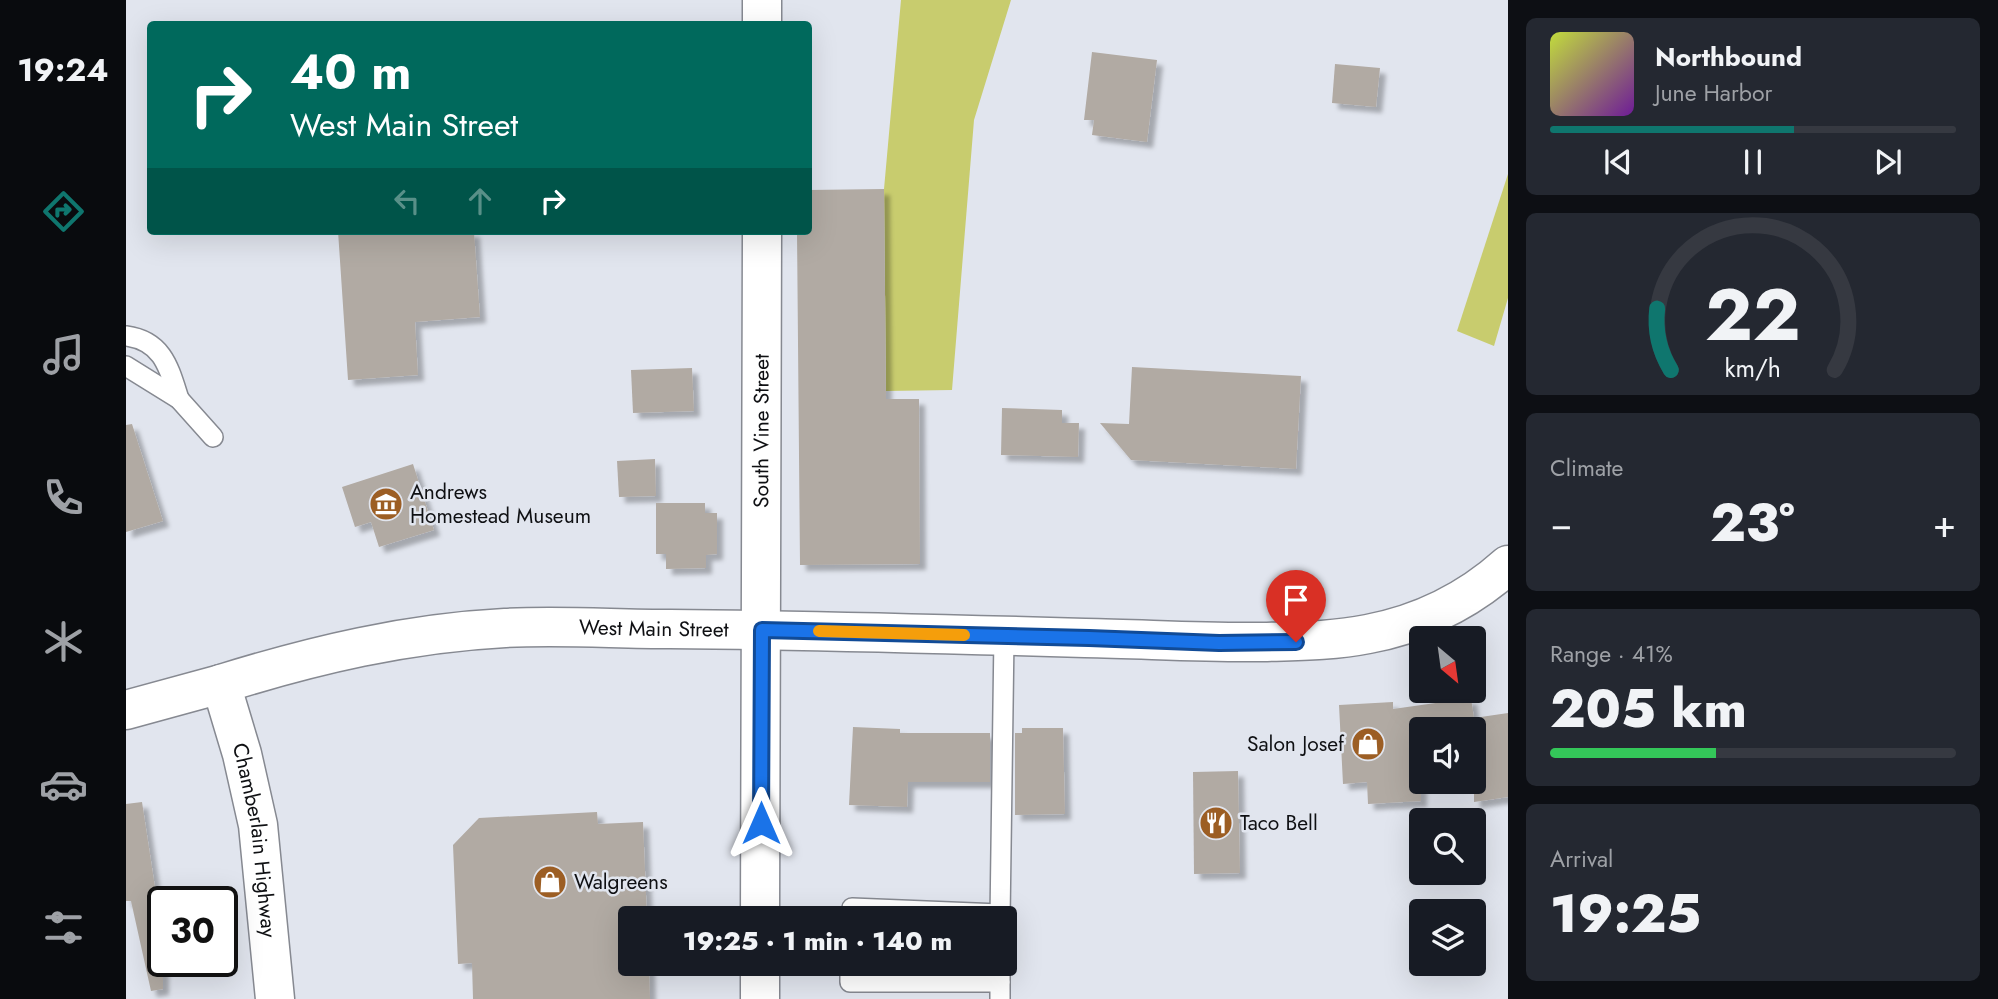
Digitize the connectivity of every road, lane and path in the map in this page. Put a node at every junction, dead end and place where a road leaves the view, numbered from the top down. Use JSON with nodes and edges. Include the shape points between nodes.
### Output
{"nodes":[{"id":1,"x":762,"y":0,"type":"edge"},
{"id":2,"x":762,"y":21,"type":"edge"},
{"id":3,"x":762,"y":235,"type":"edge"},
{"id":4,"x":126,"y":336,"type":"edge"},
{"id":5,"x":126,"y":366,"type":"edge"},
{"id":6,"x":178,"y":399,"type":"junction"},
{"id":7,"x":214,"y":437,"type":"dead end"},
{"id":8,"x":1508,"y":565,"type":"edge"},
{"id":9,"x":762,"y":630,"type":"junction"},
{"id":10,"x":1003,"y":636,"type":"junction"},
{"id":11,"x":221,"y":684,"type":"junction"},
{"id":12,"x":126,"y":710,"type":"edge"},
{"id":13,"x":760,"y":906,"type":"edge"},
{"id":14,"x":1000,"y":906,"type":"edge"},
{"id":15,"x":760,"y":976,"type":"edge"},
{"id":16,"x":850,"y":976,"type":"edge"},
{"id":17,"x":1000,"y":982,"type":"edge"},
{"id":18,"x":275,"y":999,"type":"edge"},
{"id":19,"x":760,"y":999,"type":"edge"}],
"edges":[{"from":1,"to":2,"type":"main road"},
{"from":3,"to":9,"type":"main road","name":"South Vine Street"},
{"from":4,"to":6,"type":"lane","via":[[156,349],[169,365]]},
{"from":5,"to":6,"type":"lane"},
{"from":6,"to":7,"type":"lane"},
{"from":8,"to":10,"type":"main road","name":"West Main Street","via":[[1486,585],[1423,618],[1369,634],[1315,642]]},
{"from":9,"to":10,"type":"main road","name":"West Main Street"},
{"from":9,"to":11,"type":"main road","name":"West Main Street","via":[[505,628],[424,635],[350,648]]},
{"from":9,"to":13,"type":"main road","name":"South Vine Street"},
{"from":10,"to":14,"type":"lane"},
{"from":11,"to":12,"type":"main road","name":"West Main Street"},
{"from":11,"to":18,"type":"main road","name":"Chamberlain Highway","via":[[258,825]]},
{"from":15,"to":19,"type":"main road"},
{"from":16,"to":17,"type":"lane","via":[[850,982]]}]}
